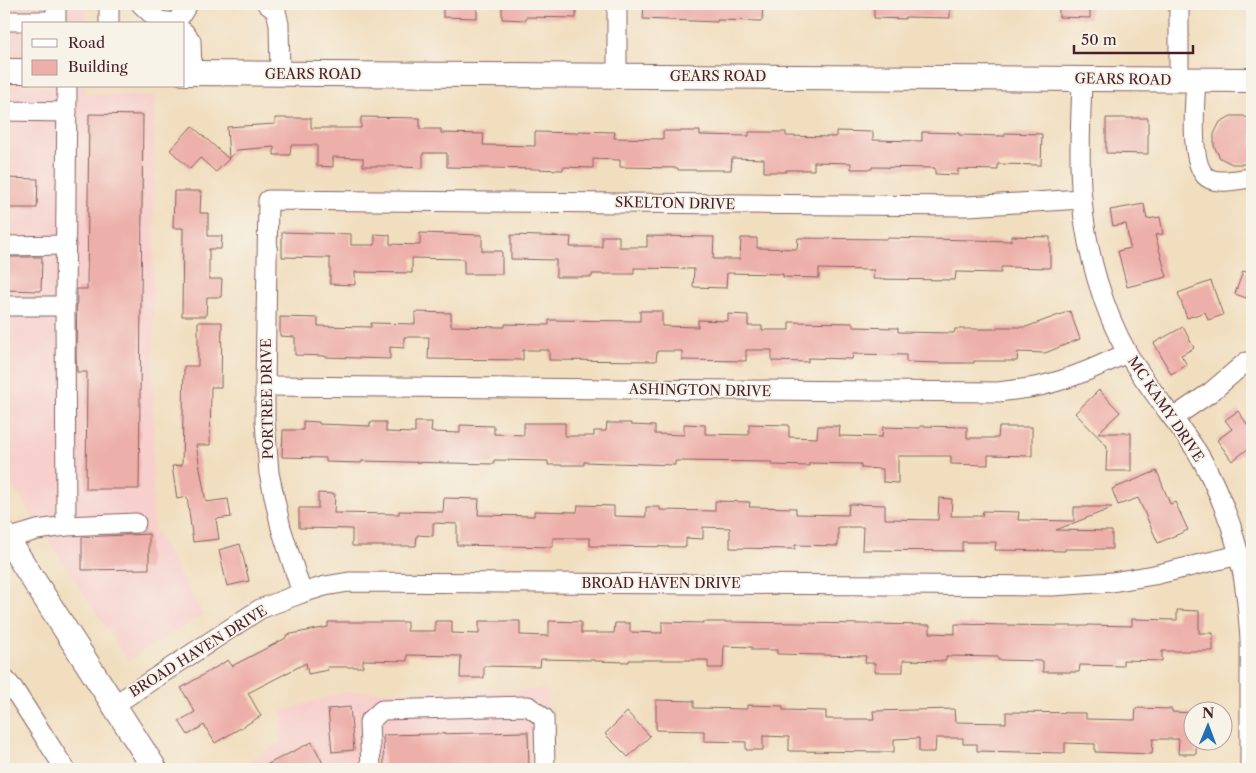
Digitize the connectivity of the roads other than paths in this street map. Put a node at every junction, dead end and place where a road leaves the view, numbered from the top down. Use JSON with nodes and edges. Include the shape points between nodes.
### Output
{"nodes":[{"id":1,"x":56,"y":4,"type":"edge"},
{"id":2,"x":109,"y":4,"type":"edge"},
{"id":3,"x":141,"y":4,"type":"edge"},
{"id":4,"x":188,"y":4,"type":"edge"},
{"id":5,"x":267,"y":4,"type":"edge"},
{"id":6,"x":617,"y":4,"type":"edge"},
{"id":7,"x":1179,"y":4,"type":"edge"},
{"id":8,"x":4,"y":21,"type":"edge"},
{"id":9,"x":109,"y":22,"type":"edge"},
{"id":10,"x":163,"y":22,"type":"edge"},
{"id":11,"x":181,"y":22,"type":"edge"},
{"id":12,"x":185,"y":33,"type":"edge"},
{"id":13,"x":4,"y":71,"type":"edge"},
{"id":14,"x":22,"y":71,"type":"edge"},
{"id":15,"x":188,"y":73,"type":"edge"},
{"id":16,"x":280,"y":74,"type":"junction"},
{"id":17,"x":617,"y":76,"type":"junction"},
{"id":18,"x":1082,"y":79,"type":"junction"},
{"id":19,"x":1187,"y":80,"type":"junction"},
{"id":20,"x":1252,"y":80,"type":"edge"},
{"id":21,"x":67,"y":88,"type":"edge"},
{"id":22,"x":4,"y":111,"type":"edge"},
{"id":23,"x":67,"y":112,"type":"junction"},
{"id":24,"x":1252,"y":178,"type":"edge"},
{"id":25,"x":1082,"y":199,"type":"junction"},
{"id":26,"x":268,"y":200,"type":"joint"},
{"id":27,"x":66,"y":245,"type":"junction"},
{"id":28,"x":4,"y":246,"type":"edge"},
{"id":29,"x":65,"y":306,"type":"junction"},
{"id":30,"x":4,"y":307,"type":"edge"},
{"id":31,"x":1128,"y":353,"type":"junction"},
{"id":32,"x":1246,"y":362,"type":"dead end"},
{"id":33,"x":265,"y":386,"type":"junction"},
{"id":34,"x":1173,"y":418,"type":"junction"},
{"id":35,"x":136,"y":523,"type":"dead end"},
{"id":36,"x":66,"y":526,"type":"junction"},
{"id":37,"x":5,"y":537,"type":"edge"},
{"id":38,"x":1239,"y":555,"type":"junction"},
{"id":39,"x":302,"y":593,"type":"junction"},
{"id":40,"x":4,"y":678,"type":"edge"},
{"id":41,"x":114,"y":705,"type":"junction"},
{"id":42,"x":65,"y":769,"type":"edge"},
{"id":43,"x":155,"y":769,"type":"edge"},
{"id":44,"x":370,"y":769,"type":"edge"},
{"id":45,"x":545,"y":769,"type":"edge"},
{"id":46,"x":1250,"y":769,"type":"edge"}],
"edges":[{"from":1,"to":8,"type":"street","via":[[56,21]]},
{"from":2,"to":9,"type":"street"},
{"from":3,"to":10,"type":"street"},
{"from":4,"to":11,"type":"street"},
{"from":5,"to":16,"type":"street","via":[[276,11],[278,18]]},
{"from":6,"to":17,"type":"street"},
{"from":7,"to":19,"type":"street"},
{"from":12,"to":15,"type":"street","via":[[191,40]]},
{"from":13,"to":14,"type":"main road"},
{"from":15,"to":16,"type":"main road","name":"GEARS ROAD"},
{"from":16,"to":17,"type":"main road","name":"GEARS ROAD"},
{"from":17,"to":18,"type":"main road","name":"GEARS ROAD"},
{"from":18,"to":19,"type":"main road","name":"GEARS ROAD"},
{"from":18,"to":25,"type":"street","name":"MC KAMY DRIVE"},
{"from":19,"to":20,"type":"main road","name":"GEARS ROAD"},
{"from":19,"to":24,"type":"street","via":[[1194,112],[1196,155],[1203,174],[1223,181]]},
{"from":21,"to":23,"type":"street"},
{"from":22,"to":23,"type":"street"},
{"from":23,"to":27,"type":"street"},
{"from":25,"to":26,"type":"street","name":"SKELTON DRIVE","via":[[968,206]]},
{"from":25,"to":31,"type":"street","name":"MC KAMY DRIVE","via":[[1084,227],[1094,268],[1107,309]]},
{"from":26,"to":33,"type":"street","name":"PORTREE DRIVE"},
{"from":27,"to":28,"type":"street"},
{"from":27,"to":29,"type":"street"},
{"from":29,"to":30,"type":"street"},
{"from":29,"to":36,"type":"street"},
{"from":31,"to":33,"type":"street","name":"ASHINGTON DRIVE","via":[[1058,381],[998,392]]},
{"from":31,"to":34,"type":"street","name":"MC KAMY DRIVE"},
{"from":32,"to":34,"type":"street"},
{"from":33,"to":39,"type":"street","name":"PORTREE DRIVE","via":[[269,473],[281,528]]},
{"from":34,"to":38,"type":"street","name":"MC KAMY DRIVE","via":[[1197,452],[1216,488]]},
{"from":35,"to":36,"type":"street"},
{"from":36,"to":37,"type":"street"},
{"from":37,"to":41,"type":"main road"},
{"from":38,"to":39,"type":"street","name":"BROAD HAVEN DRIVE","via":[[1112,582],[1053,586],[379,581],[349,582]]},
{"from":38,"to":46,"type":"street","name":"MC KAMY DRIVE","via":[[1250,628]]},
{"from":39,"to":41,"type":"street","name":"BROAD HAVEN DRIVE","via":[[260,609]]},
{"from":40,"to":42,"type":"street"},
{"from":41,"to":43,"type":"main road"},
{"from":44,"to":45,"type":"street","via":[[369,722],[382,710],[528,706],[544,718]]}]}
